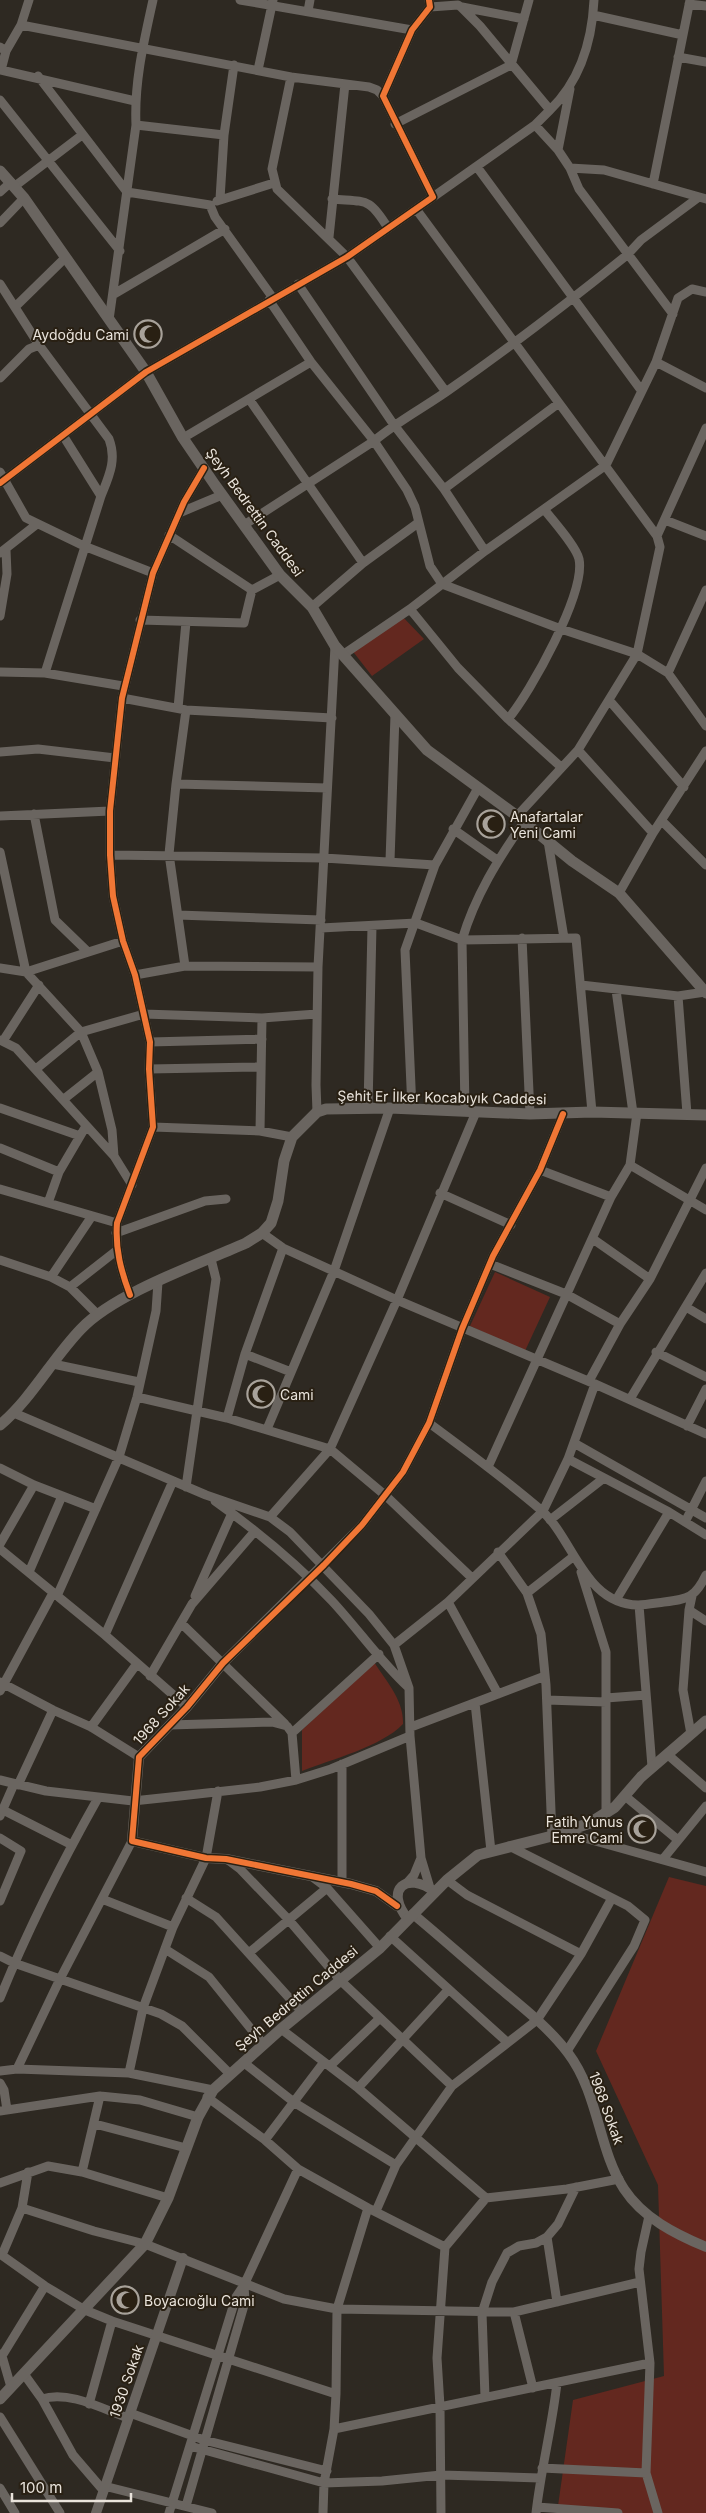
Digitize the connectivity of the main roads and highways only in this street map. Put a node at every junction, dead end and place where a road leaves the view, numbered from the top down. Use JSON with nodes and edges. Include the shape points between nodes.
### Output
{"nodes":[{"id":1,"x":0,"y":170,"type":"edge"},
{"id":2,"x":706,"y":993,"type":"edge"},
{"id":3,"x":696,"y":1115,"type":"edge"},
{"id":4,"x":0,"y":1425,"type":"edge"},
{"id":5,"x":705,"y":1723,"type":"edge"},
{"id":6,"x":0,"y":2399,"type":"edge"}],
"edges":[{"from":1,"to":2,"type":"main road","name":"Şeyh Bedrettin Caddesi","via":[[24,198],[146,372],[183,438],[222,495],[280,575],[312,607],[339,650],[427,750],[619,893]]},
{"from":3,"to":4,"type":"main road","name":"Şehit Er İlker Kocabıyık Caddesi","via":[[530,1114],[390,1108],[317,1112],[292,1137],[284,1161],[278,1201],[271,1223],[262,1233],[130,1295],[98,1315],[81,1329],[14,1413]]},
{"from":5,"to":6,"type":"main road","name":"Şeyh Bedrettin Caddesi","via":[[652,1767],[615,1807],[590,1823],[478,1855],[432,1890],[380,1948],[230,2074],[210,2094],[168,2198],[145,2244]]}]}
